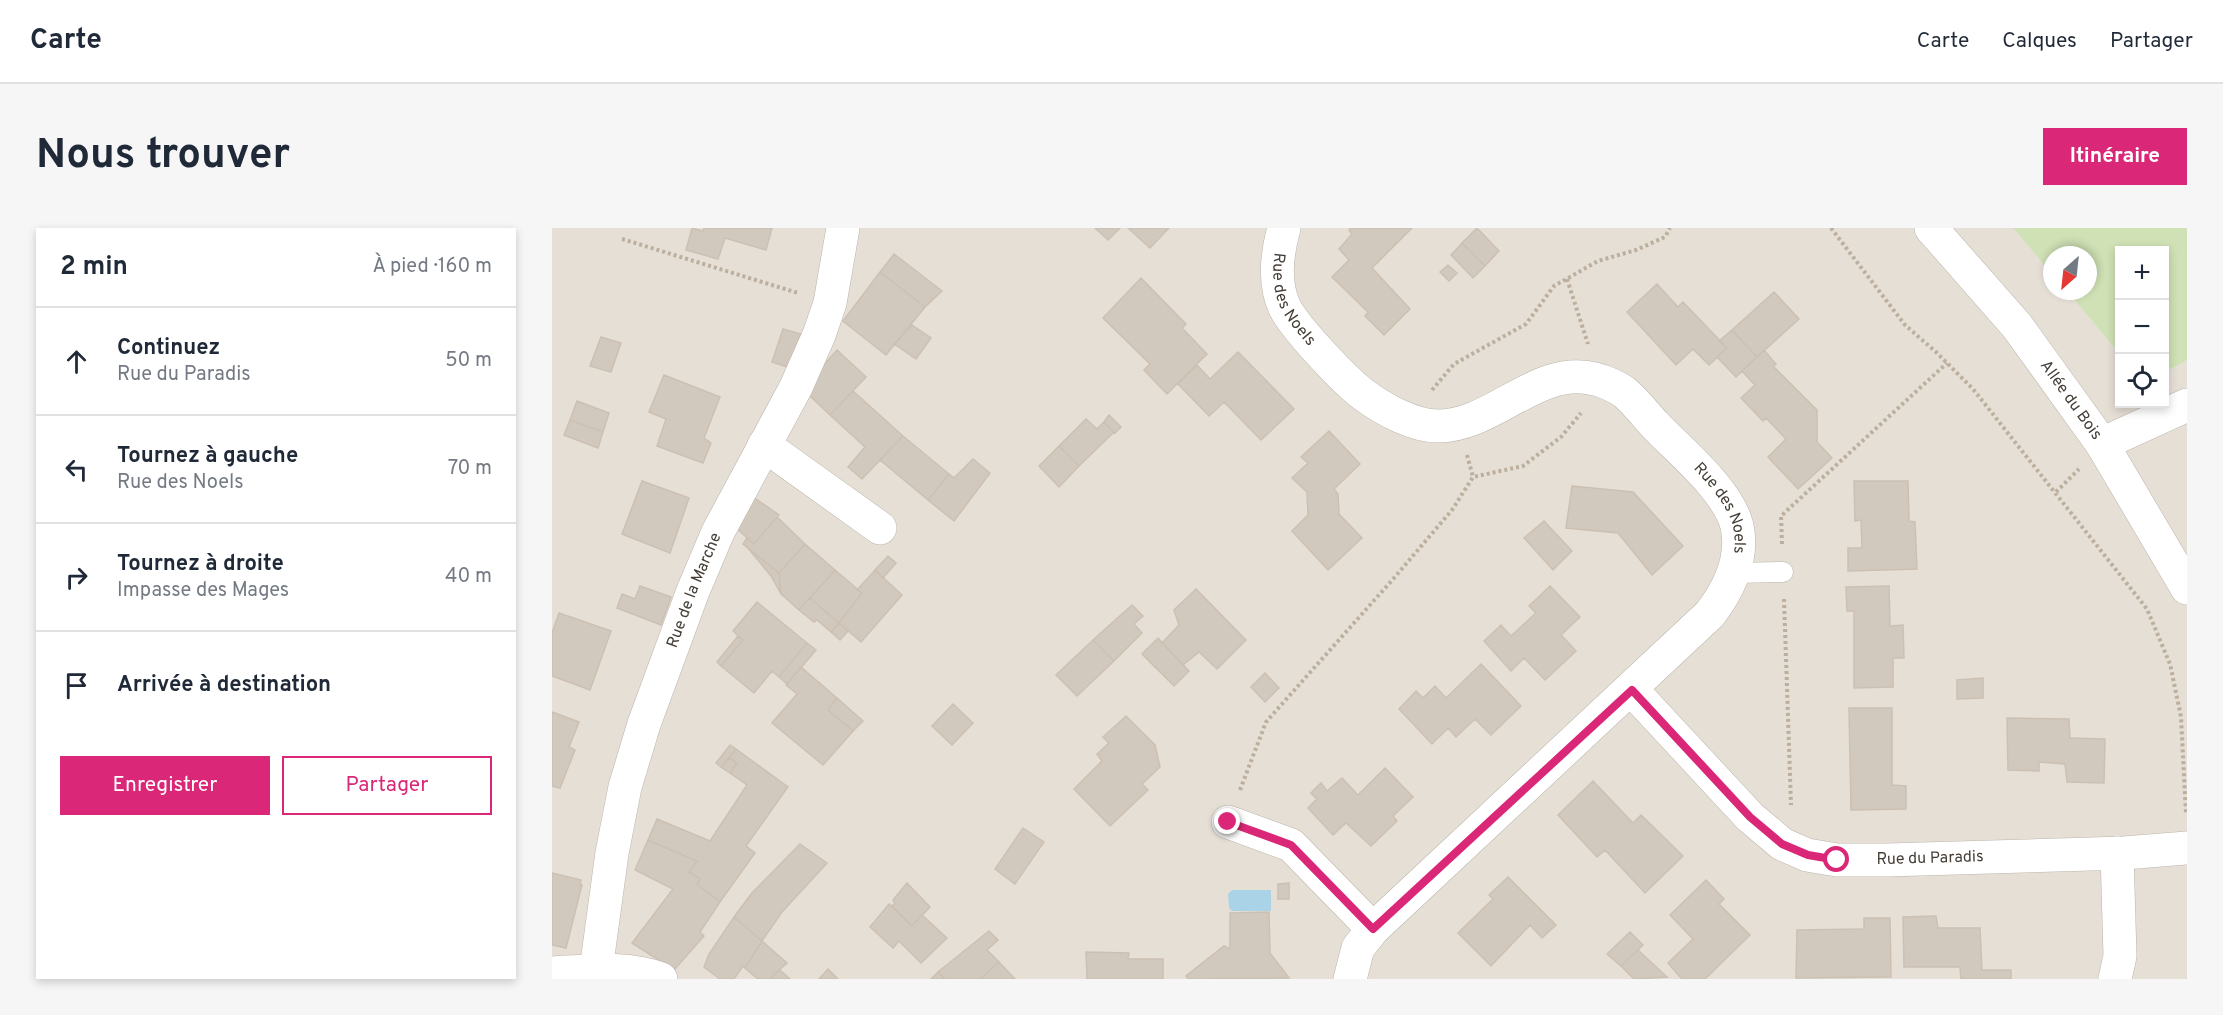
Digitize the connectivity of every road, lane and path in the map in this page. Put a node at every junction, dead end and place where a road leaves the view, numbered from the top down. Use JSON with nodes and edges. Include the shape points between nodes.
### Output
{"nodes":[{"id":1,"x":843,"y":228,"type":"edge"},
{"id":2,"x":1284,"y":228,"type":"edge"},
{"id":3,"x":1670,"y":228,"type":"edge"},
{"id":4,"x":1831,"y":228,"type":"edge"},
{"id":5,"x":1931,"y":228,"type":"edge"},
{"id":6,"x":622,"y":239,"type":"dead end"},
{"id":7,"x":1567,"y":279,"type":"junction"},
{"id":8,"x":830,"y":303,"type":"junction"},
{"id":9,"x":1947,"y":363,"type":"junction"},
{"id":10,"x":1596,"y":379,"type":"junction"},
{"id":11,"x":2187,"y":405,"type":"edge"},
{"id":12,"x":1417,"y":421,"type":"junction"},
{"id":13,"x":2102,"y":444,"type":"junction"},
{"id":14,"x":764,"y":445,"type":"junction"},
{"id":15,"x":880,"y":528,"type":"dead end"},
{"id":16,"x":1783,"y":572,"type":"junction"},
{"id":17,"x":1733,"y":573,"type":"junction"},
{"id":18,"x":2187,"y":588,"type":"edge"},
{"id":19,"x":1632,"y":690,"type":"junction"},
{"id":20,"x":2186,"y":821,"type":"edge"},
{"id":21,"x":1228,"y":822,"type":"joint"},
{"id":22,"x":2187,"y":848,"type":"edge"},
{"id":23,"x":1792,"y":849,"type":"junction"},
{"id":24,"x":2117,"y":853,"type":"junction"},
{"id":25,"x":1373,"y":929,"type":"junction"},
{"id":26,"x":596,"y":970,"type":"junction"},
{"id":27,"x":552,"y":973,"type":"edge"},
{"id":28,"x":662,"y":979,"type":"edge"},
{"id":29,"x":1350,"y":979,"type":"edge"},
{"id":30,"x":2115,"y":979,"type":"edge"}],
"edges":[{"from":1,"to":8,"type":"street","name":"Rue de la Marche"},
{"from":2,"to":12,"type":"street","name":"Rue des Noels","via":[[1277,252],[1278,282],[1284,306],[1298,327],[1363,394],[1401,417]]},
{"from":3,"to":7,"type":"path","via":[[1665,237],[1598,261]]},
{"from":4,"to":9,"type":"path","via":[[1905,326]]},
{"from":5,"to":13,"type":"street","name":"Allée du Bois","via":[[2017,326]]},
{"from":6,"to":8,"type":"path"},
{"from":7,"to":10,"type":"path","via":[[1586,332]]},
{"from":7,"to":12,"type":"path","via":[[1554,286],[1526,324],[1454,364],[1431,391]]},
{"from":8,"to":14,"type":"street","name":"Rue de la Marche","via":[[796,387]]},
{"from":9,"to":16,"type":"path","via":[[1781,516]]},
{"from":9,"to":20,"type":"path","via":[[2099,544],[2147,609],[2170,664],[2181,717]]},
{"from":10,"to":12,"type":"street","name":"Rue des Noels","via":[[1569,376],[1541,385],[1463,422],[1437,426]]},
{"from":10,"to":17,"type":"street","name":"Rue des Noels","via":[[1624,392],[1719,492],[1737,525],[1738,553]]},
{"from":10,"to":21,"type":"path","via":[[1589,403],[1562,437],[1522,466],[1473,477],[1452,510],[1266,722]]},
{"from":11,"to":13,"type":"street"},
{"from":13,"to":18,"type":"street","name":"Allée du Bois"},
{"from":14,"to":15,"type":"street"},
{"from":14,"to":26,"type":"street","name":"Rue de la Marche","via":[[718,532],[644,724],[625,787],[612,853]]},
{"from":16,"to":17,"type":"lane"},
{"from":16,"to":23,"type":"path"},
{"from":17,"to":19,"type":"street","name":"Rue des Noels","via":[[1728,591],[1710,614]]},
{"from":19,"to":23,"type":"street","name":"Rue du Paradis","via":[[1750,817]]},
{"from":19,"to":25,"type":"street","name":"Rue des Noels"},
{"from":21,"to":25,"type":"street","via":[[1291,845]]},
{"from":22,"to":24,"type":"street","name":"Rue du Paradis"},
{"from":23,"to":24,"type":"street","name":"Rue du Paradis","via":[[1837,860]]},
{"from":24,"to":30,"type":"street","via":[[2120,956]]},
{"from":25,"to":29,"type":"street","name":"Rue des Noels","via":[[1358,948]]},
{"from":26,"to":27,"type":"street"},
{"from":26,"to":28,"type":"street","via":[[642,972]]}]}
